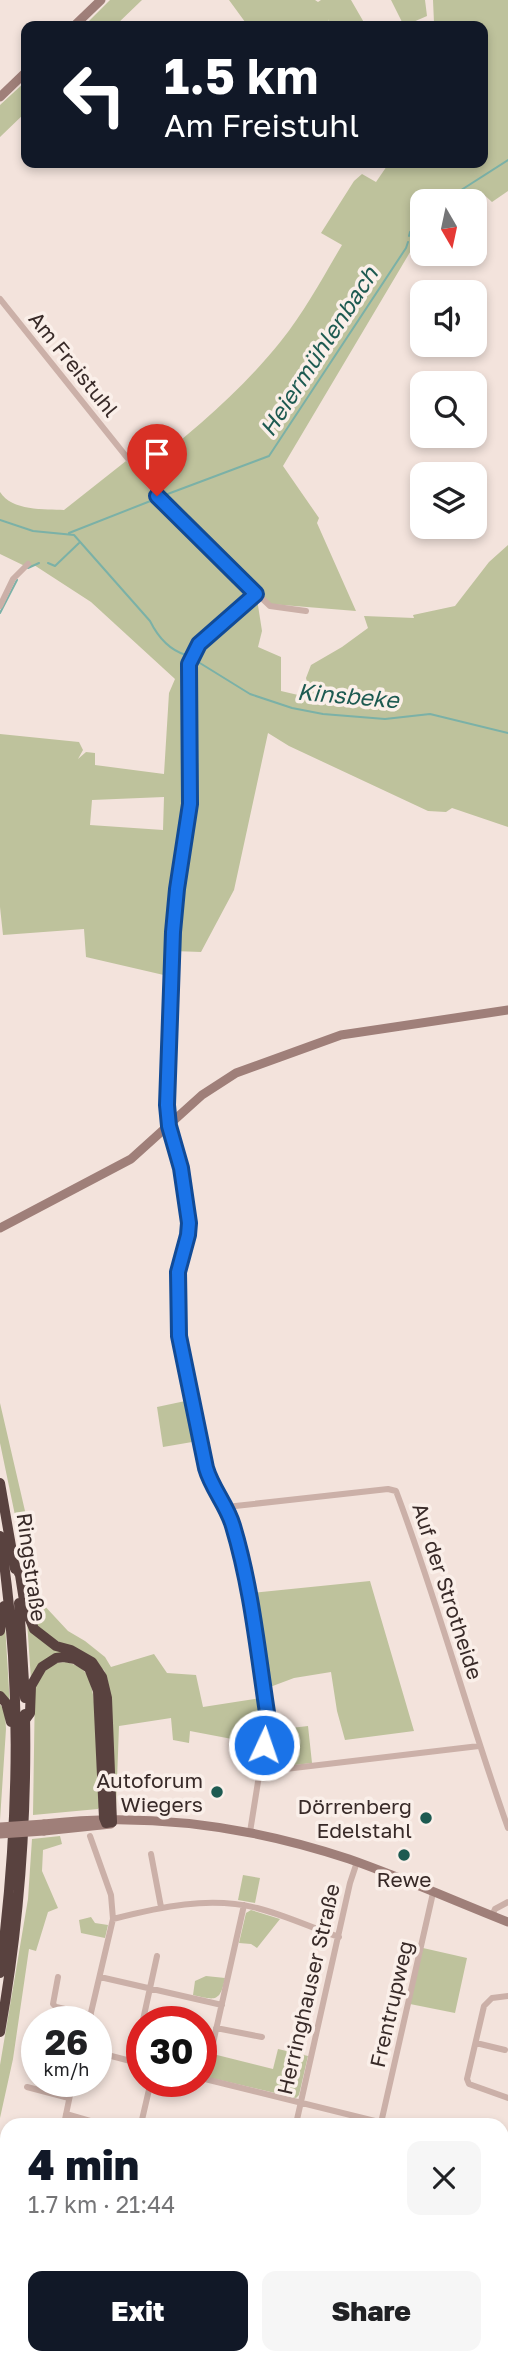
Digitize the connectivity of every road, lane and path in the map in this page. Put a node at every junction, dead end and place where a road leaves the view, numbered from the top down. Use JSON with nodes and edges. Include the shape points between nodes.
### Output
{"nodes":[{"id":1,"x":101,"y":0,"type":"edge"},
{"id":2,"x":79,"y":21,"type":"edge"},
{"id":3,"x":21,"y":77,"type":"edge"},
{"id":4,"x":0,"y":97,"type":"edge"},
{"id":5,"x":0,"y":299,"type":"edge"},
{"id":6,"x":27,"y":565,"type":"dead end"},
{"id":7,"x":256,"y":594,"type":"junction"},
{"id":8,"x":0,"y":606,"type":"edge"},
{"id":9,"x":306,"y":611,"type":"dead end"},
{"id":10,"x":508,"y":1010,"type":"edge"},
{"id":11,"x":169,"y":1126,"type":"junction"},
{"id":12,"x":0,"y":1228,"type":"edge"},
{"id":13,"x":0,"y":1483,"type":"edge"},
{"id":14,"x":226,"y":1507,"type":"junction"},
{"id":15,"x":0,"y":1536,"type":"edge"},
{"id":16,"x":9,"y":1561,"type":"junction"},
{"id":17,"x":0,"y":1631,"type":"edge"},
{"id":18,"x":0,"y":1696,"type":"edge"},
{"id":19,"x":25,"y":1720,"type":"junction"},
{"id":20,"x":479,"y":1746,"type":"junction"},
{"id":21,"x":260,"y":1772,"type":"junction"},
{"id":22,"x":16,"y":1779,"type":"junction"},
{"id":23,"x":108,"y":1820,"type":"junction"},
{"id":24,"x":0,"y":1827,"type":"edge"},
{"id":25,"x":44,"y":1827,"type":"junction"},
{"id":26,"x":508,"y":1828,"type":"edge"},
{"id":27,"x":250,"y":1832,"type":"junction"},
{"id":28,"x":0,"y":1834,"type":"edge"},
{"id":29,"x":90,"y":1836,"type":"dead end"},
{"id":30,"x":151,"y":1854,"type":"dead end"},
{"id":31,"x":357,"y":1862,"type":"junction"},
{"id":32,"x":433,"y":1893,"type":"junction"},
{"id":33,"x":508,"y":1902,"type":"edge"},
{"id":34,"x":244,"y":1905,"type":"junction"},
{"id":35,"x":161,"y":1907,"type":"junction"},
{"id":36,"x":492,"y":1916,"type":"junction"},
{"id":37,"x":113,"y":1919,"type":"junction"},
{"id":38,"x":508,"y":1922,"type":"edge"},
{"id":39,"x":339,"y":1937,"type":"junction"},
{"id":40,"x":157,"y":1956,"type":"dead end"},
{"id":41,"x":0,"y":1973,"type":"edge"},
{"id":42,"x":58,"y":1977,"type":"dead end"},
{"id":43,"x":100,"y":1977,"type":"junction"},
{"id":44,"x":150,"y":1988,"type":"junction"},
{"id":45,"x":508,"y":1996,"type":"edge"},
{"id":46,"x":222,"y":2005,"type":"junction"},
{"id":47,"x":55,"y":2006,"type":"edge"},
{"id":48,"x":93,"y":2006,"type":"edge"},
{"id":49,"x":146,"y":2006,"type":"edge"},
{"id":50,"x":217,"y":2024,"type":"edge"},
{"id":51,"x":217,"y":2028,"type":"edge"},
{"id":52,"x":0,"y":2032,"type":"edge"},
{"id":53,"x":262,"y":2037,"type":"dead end"},
{"id":54,"x":476,"y":2043,"type":"junction"},
{"id":55,"x":505,"y":2050,"type":"dead end"},
{"id":56,"x":217,"y":2083,"type":"edge"},
{"id":57,"x":65,"y":2097,"type":"edge"},
{"id":58,"x":147,"y":2097,"type":"edge"},
{"id":59,"x":69,"y":2098,"type":"joint"},
{"id":60,"x":508,"y":2098,"type":"edge"},
{"id":61,"x":300,"y":2104,"type":"junction"},
{"id":62,"x":66,"y":2114,"type":"junction"},
{"id":63,"x":65,"y":2118,"type":"edge"},
{"id":64,"x":80,"y":2118,"type":"edge"},
{"id":65,"x":142,"y":2118,"type":"edge"},
{"id":66,"x":297,"y":2118,"type":"edge"},
{"id":67,"x":359,"y":2118,"type":"edge"},
{"id":68,"x":385,"y":2118,"type":"edge"}],
"edges":[{"from":1,"to":2,"type":"main road"},
{"from":3,"to":4,"type":"main road"},
{"from":5,"to":7,"type":"street","name":"Am Freistuhl","via":[[169,510]]},
{"from":6,"to":8,"type":"street","via":[[13,579]]},
{"from":7,"to":9,"type":"street","name":"Am Freistuhl","via":[[270,606]]},
{"from":7,"to":11,"type":"street","via":[[199,644],[189,664],[190,804],[173,932]]},
{"from":10,"to":11,"type":"main road","via":[[363,1030],[325,1040],[226,1079]]},
{"from":11,"to":12,"type":"main road","via":[[121,1166]]},
{"from":11,"to":14,"type":"street","via":[[189,1223],[178,1272],[179,1336],[206,1468]]},
{"from":13,"to":16,"type":"highway","name":"Ringstraße"},
{"from":14,"to":20,"type":"street","name":"Auf der Strotheide","via":[[396,1491]]},
{"from":14,"to":21,"type":"street","via":[[244,1572],[268,1719]]},
{"from":15,"to":16,"type":"highway","name":"Ringstraße"},
{"from":16,"to":17,"type":"highway","via":[[0,1573],[4,1614]]},
{"from":16,"to":19,"type":"highway","name":"Ringstraße","via":[[23,1648]]},
{"from":16,"to":22,"type":"highway","name":"Ringstraße"},
{"from":16,"to":23,"type":"highway","via":[[20,1575],[34,1629],[99,1669],[107,1698]]},
{"from":18,"to":22,"type":"highway","via":[[9,1712],[10,1768]]},
{"from":19,"to":23,"type":"highway","via":[[32,1686],[42,1667],[64,1657],[89,1668],[98,1691]]},
{"from":19,"to":52,"type":"highway","name":"Ringstraße","via":[[22,1861]]},
{"from":20,"to":21,"type":"street"},
{"from":20,"to":26,"type":"street","name":"Auf der Strotheide"},
{"from":21,"to":27,"type":"street"},
{"from":22,"to":41,"type":"highway","name":"Ringstraße"},
{"from":23,"to":25,"type":"main road"},
{"from":23,"to":27,"type":"main road"},
{"from":24,"to":25,"type":"main road","bridge":true},
{"from":25,"to":28,"type":"main road","bridge":true},
{"from":27,"to":31,"type":"main road"},
{"from":29,"to":37,"type":"street","via":[[111,1895]]},
{"from":30,"to":35,"type":"street"},
{"from":31,"to":32,"type":"main road"},
{"from":31,"to":39,"type":"street","name":"Herringhauser Straße"},
{"from":32,"to":36,"type":"main road"},
{"from":32,"to":68,"type":"street","name":"Frentrupweg"},
{"from":33,"to":36,"type":"street"},
{"from":34,"to":35,"type":"street"},
{"from":34,"to":39,"type":"street"},
{"from":34,"to":46,"type":"street"},
{"from":35,"to":37,"type":"street"},
{"from":36,"to":38,"type":"main road"},
{"from":37,"to":43,"type":"street"},
{"from":39,"to":61,"type":"street","name":"Herringhauser Straße"},
{"from":40,"to":44,"type":"street"},
{"from":42,"to":47,"type":"street"},
{"from":43,"to":44,"type":"street"},
{"from":43,"to":48,"type":"street"},
{"from":44,"to":46,"type":"street"},
{"from":44,"to":49,"type":"street"},
{"from":45,"to":54,"type":"street","via":[[492,1997],[484,2006]]},
{"from":46,"to":50,"type":"street"},
{"from":51,"to":53,"type":"street"},
{"from":54,"to":55,"type":"street"},
{"from":54,"to":60,"type":"street","via":[[468,2082]]},
{"from":56,"to":61,"type":"street"},
{"from":57,"to":59,"type":"street"},
{"from":58,"to":65,"type":"street"},
{"from":59,"to":62,"type":"street"},
{"from":61,"to":66,"type":"street","name":"Herringhauser Straße"},
{"from":61,"to":67,"type":"street"},
{"from":62,"to":63,"type":"street"},
{"from":62,"to":64,"type":"street"}]}
